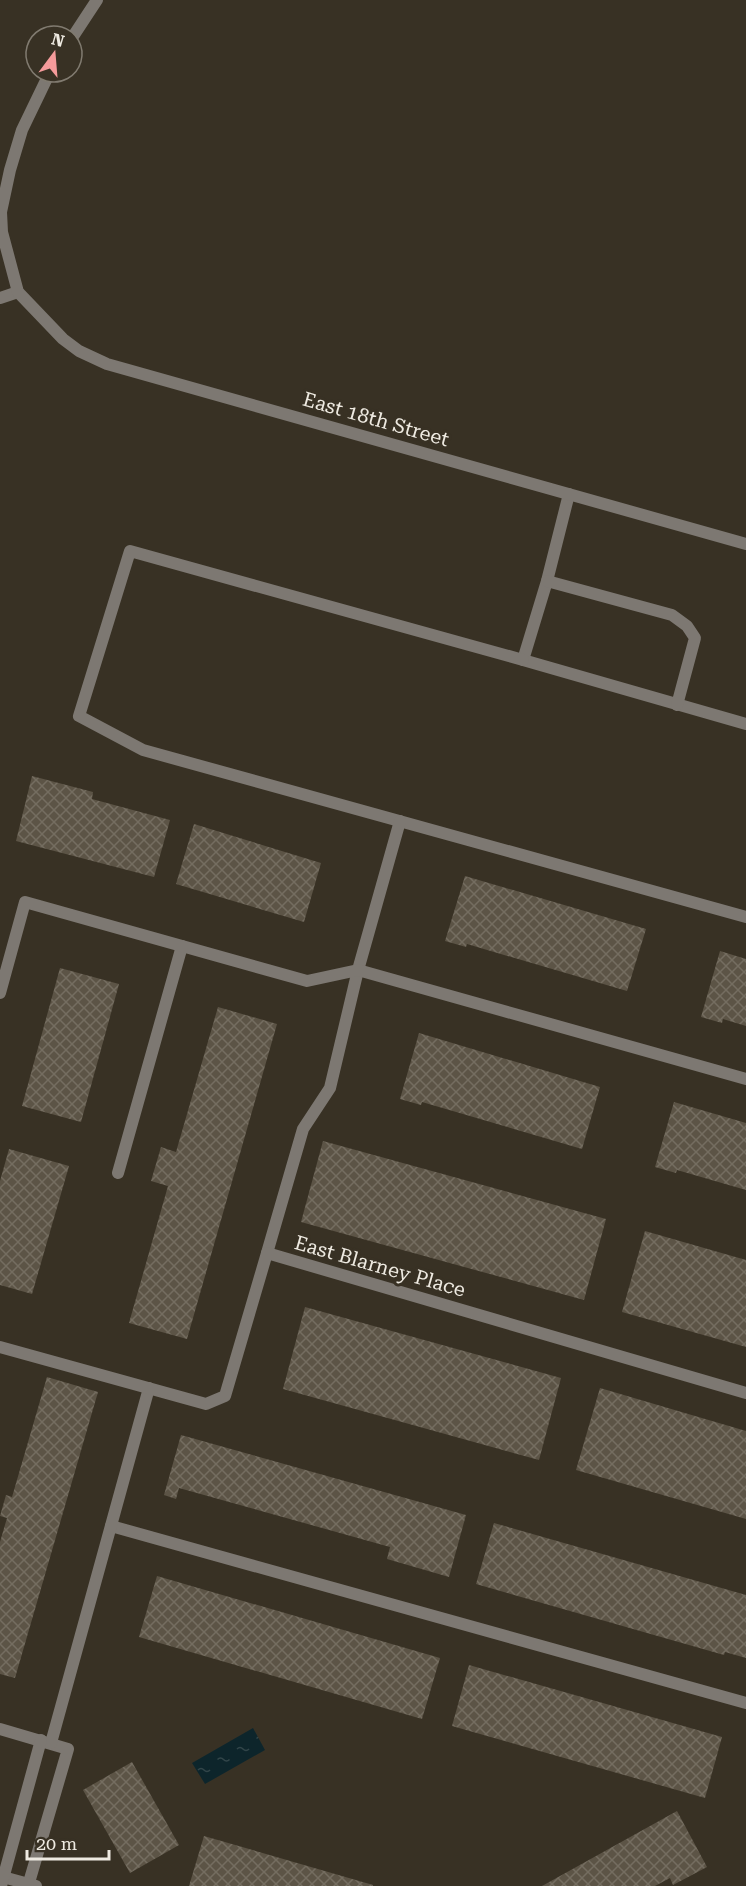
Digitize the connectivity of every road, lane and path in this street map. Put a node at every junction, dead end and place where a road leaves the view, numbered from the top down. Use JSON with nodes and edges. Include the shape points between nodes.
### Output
{"nodes":[{"id":1,"x":98,"y":0,"type":"edge"},
{"id":2,"x":82,"y":24,"type":"edge"},
{"id":3,"x":44,"y":84,"type":"edge"},
{"id":4,"x":18,"y":292,"type":"junction"},
{"id":5,"x":0,"y":298,"type":"edge"},
{"id":6,"x":568,"y":494,"type":"junction"},
{"id":7,"x":746,"y":544,"type":"edge"},
{"id":8,"x":547,"y":580,"type":"junction"},
{"id":9,"x":523,"y":660,"type":"junction"},
{"id":10,"x":677,"y":705,"type":"junction"},
{"id":11,"x":746,"y":724,"type":"edge"},
{"id":12,"x":400,"y":821,"type":"junction"},
{"id":13,"x":746,"y":917,"type":"edge"},
{"id":14,"x":182,"y":946,"type":"junction"},
{"id":15,"x":358,"y":970,"type":"junction"},
{"id":16,"x":0,"y":993,"type":"edge"},
{"id":17,"x":746,"y":1078,"type":"edge"},
{"id":18,"x":118,"y":1173,"type":"dead end"},
{"id":19,"x":267,"y":1253,"type":"junction"},
{"id":20,"x":0,"y":1347,"type":"edge"},
{"id":21,"x":149,"y":1388,"type":"junction"},
{"id":22,"x":746,"y":1393,"type":"edge"},
{"id":23,"x":111,"y":1526,"type":"junction"},
{"id":24,"x":746,"y":1703,"type":"edge"},
{"id":25,"x":0,"y":1729,"type":"edge"},
{"id":26,"x":46,"y":1742,"type":"junction"},
{"id":27,"x":2,"y":1881,"type":"edge"},
{"id":28,"x":31,"y":1885,"type":"edge"}],
"edges":[{"from":1,"to":2,"type":"street"},
{"from":3,"to":4,"type":"street","via":[[22,130],[1,212],[2,232]]},
{"from":4,"to":5,"type":"street"},
{"from":4,"to":6,"type":"street","name":"East 18th Street","via":[[63,339],[107,364]]},
{"from":6,"to":7,"type":"street","name":"East 18th Street"},
{"from":6,"to":8,"type":"street"},
{"from":8,"to":9,"type":"street"},
{"from":8,"to":10,"type":"street","via":[[672,615],[687,626],[695,638]]},
{"from":9,"to":10,"type":"street"},
{"from":9,"to":12,"type":"street","via":[[130,551],[79,716],[143,750]]},
{"from":10,"to":11,"type":"street"},
{"from":12,"to":13,"type":"street"},
{"from":12,"to":15,"type":"street"},
{"from":14,"to":15,"type":"street","via":[[307,981]]},
{"from":14,"to":16,"type":"street","via":[[26,902]]},
{"from":14,"to":18,"type":"street"},
{"from":15,"to":17,"type":"street"},
{"from":15,"to":19,"type":"street","via":[[330,1088],[303,1129]]},
{"from":19,"to":21,"type":"street","name":"East Blarney Place","via":[[225,1396],[206,1404]]},
{"from":19,"to":22,"type":"street","name":"East Blarney Place"},
{"from":20,"to":21,"type":"street","name":"East Blarney Place"},
{"from":21,"to":23,"type":"street"},
{"from":23,"to":24,"type":"street"},
{"from":23,"to":26,"type":"street"},
{"from":25,"to":26,"type":"street"},
{"from":26,"to":27,"type":"street"},
{"from":26,"to":28,"type":"street","via":[[68,1749]]},
{"from":27,"to":28,"type":"street"}]}
